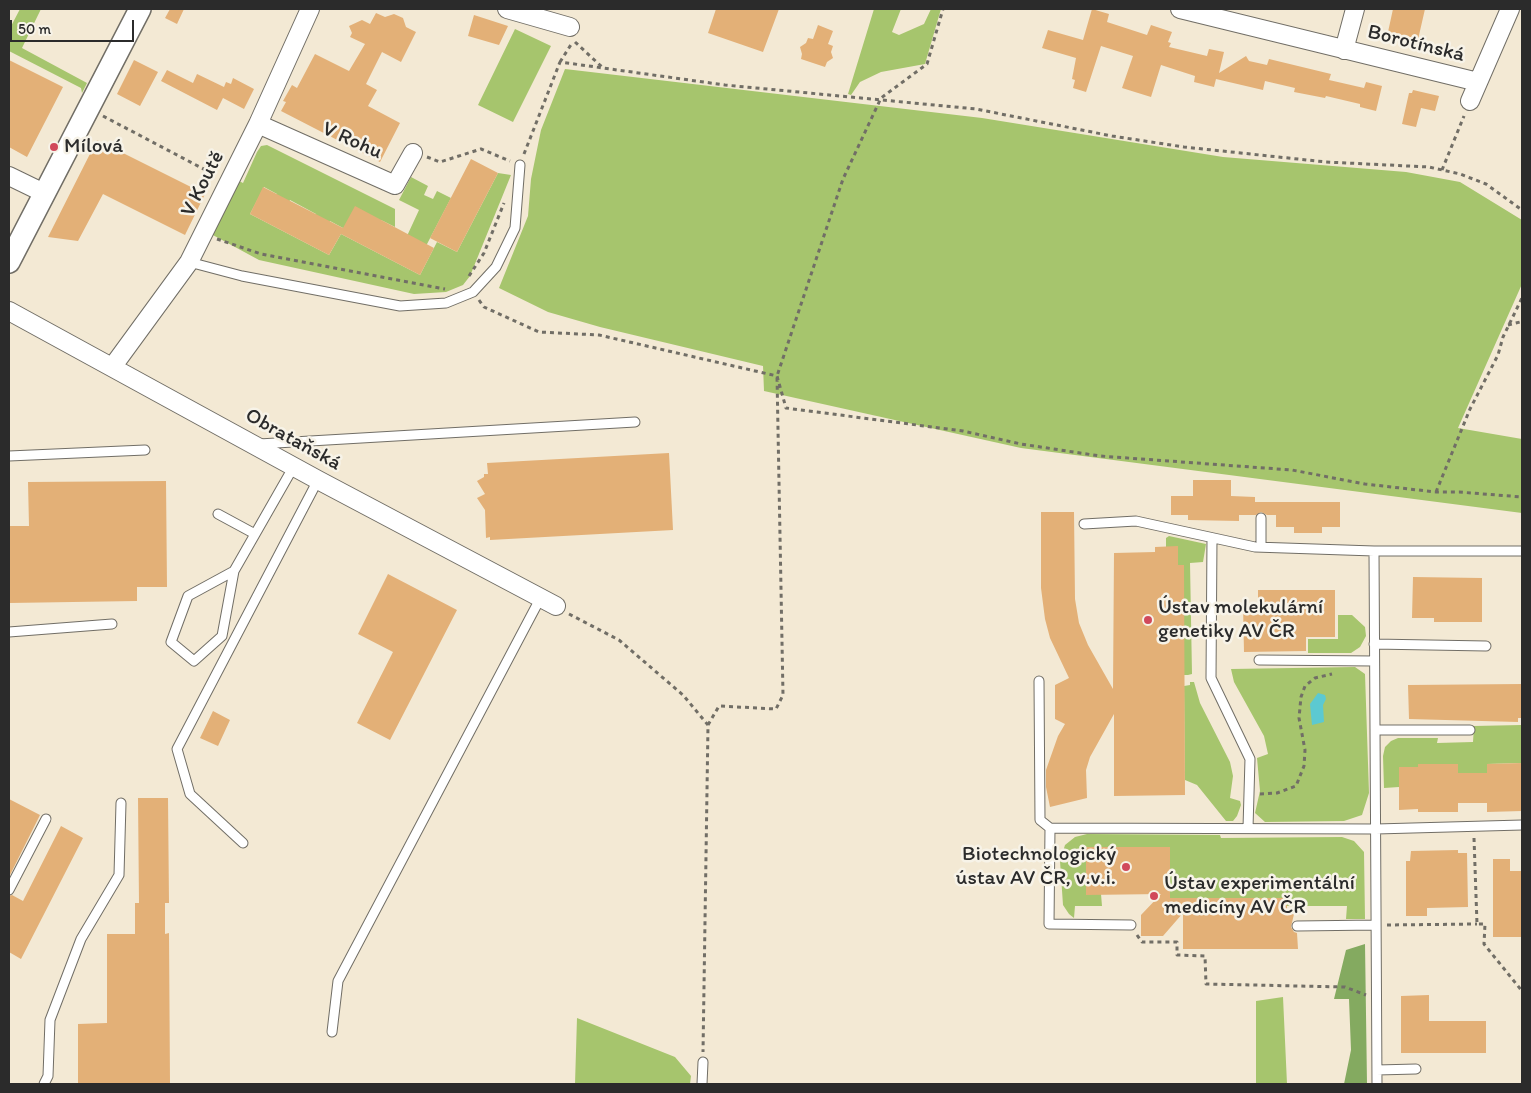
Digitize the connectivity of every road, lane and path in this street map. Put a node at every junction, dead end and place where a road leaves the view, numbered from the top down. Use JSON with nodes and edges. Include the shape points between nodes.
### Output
{"nodes":[{"id":1,"x":140,"y":9,"type":"edge"},
{"id":2,"x":310,"y":9,"type":"edge"},
{"id":3,"x":507,"y":9,"type":"edge"},
{"id":4,"x":943,"y":9,"type":"edge"},
{"id":5,"x":1355,"y":9,"type":"edge"},
{"id":6,"x":1510,"y":9,"type":"edge"},
{"id":7,"x":1185,"y":10,"type":"edge"},
{"id":8,"x":572,"y":34,"type":"junction"},
{"id":9,"x":1344,"y":50,"type":"junction"},
{"id":10,"x":560,"y":62,"type":"junction"},
{"id":11,"x":603,"y":68,"type":"junction"},
{"id":12,"x":1478,"y":82,"type":"junction"},
{"id":13,"x":881,"y":98,"type":"junction"},
{"id":14,"x":1470,"y":101,"type":"joint"},
{"id":15,"x":100,"y":115,"type":"dead end"},
{"id":16,"x":258,"y":124,"type":"junction"},
{"id":17,"x":413,"y":153,"type":"joint"},
{"id":18,"x":520,"y":164,"type":"junction"},
{"id":19,"x":1442,"y":170,"type":"junction"},
{"id":20,"x":9,"y":176,"type":"edge"},
{"id":21,"x":229,"y":182,"type":"junction"},
{"id":22,"x":44,"y":194,"type":"junction"},
{"id":23,"x":505,"y":201,"type":"dead end"},
{"id":24,"x":1522,"y":210,"type":"edge"},
{"id":25,"x":218,"y":229,"type":"dead end"},
{"id":26,"x":9,"y":262,"type":"edge"},
{"id":27,"x":189,"y":262,"type":"junction"},
{"id":28,"x":465,"y":282,"type":"junction"},
{"id":29,"x":473,"y":292,"type":"junction"},
{"id":30,"x":1522,"y":298,"type":"edge"},
{"id":31,"x":9,"y":311,"type":"edge"},
{"id":32,"x":1520,"y":322,"type":"dead end"},
{"id":33,"x":1508,"y":325,"type":"junction"},
{"id":34,"x":113,"y":366,"type":"junction"},
{"id":35,"x":777,"y":376,"type":"junction"},
{"id":36,"x":635,"y":422,"type":"dead end"},
{"id":37,"x":254,"y":444,"type":"junction"},
{"id":38,"x":145,"y":450,"type":"dead end"},
{"id":39,"x":9,"y":456,"type":"edge"},
{"id":40,"x":294,"y":466,"type":"junction"},
{"id":41,"x":318,"y":480,"type":"junction"},
{"id":42,"x":1436,"y":492,"type":"junction"},
{"id":43,"x":1522,"y":497,"type":"edge"},
{"id":44,"x":218,"y":514,"type":"dead end"},
{"id":45,"x":1261,"y":518,"type":"dead end"},
{"id":46,"x":1084,"y":524,"type":"dead end"},
{"id":47,"x":255,"y":534,"type":"junction"},
{"id":48,"x":1212,"y":538,"type":"junction"},
{"id":49,"x":1261,"y":547,"type":"junction"},
{"id":50,"x":1374,"y":551,"type":"junction"},
{"id":51,"x":1522,"y":551,"type":"edge"},
{"id":52,"x":234,"y":571,"type":"junction"},
{"id":53,"x":549,"y":602,"type":"junction"},
{"id":54,"x":112,"y":624,"type":"dead end"},
{"id":55,"x":9,"y":632,"type":"edge"},
{"id":56,"x":1374,"y":644,"type":"junction"},
{"id":57,"x":1486,"y":646,"type":"dead end"},
{"id":58,"x":1259,"y":660,"type":"dead end"},
{"id":59,"x":1355,"y":661,"type":"junction"},
{"id":60,"x":1374,"y":661,"type":"junction"},
{"id":61,"x":1039,"y":681,"type":"dead end"},
{"id":62,"x":708,"y":726,"type":"junction"},
{"id":63,"x":1375,"y":730,"type":"junction"},
{"id":64,"x":1470,"y":730,"type":"dead end"},
{"id":65,"x":1249,"y":793,"type":"junction"},
{"id":66,"x":121,"y":803,"type":"dead end"},
{"id":67,"x":46,"y":819,"type":"dead end"},
{"id":68,"x":1522,"y":825,"type":"edge"},
{"id":69,"x":1473,"y":826,"type":"junction"},
{"id":70,"x":1050,"y":828,"type":"junction"},
{"id":71,"x":1248,"y":828,"type":"junction"},
{"id":72,"x":1376,"y":828,"type":"junction"},
{"id":73,"x":242,"y":843,"type":"dead end"},
{"id":74,"x":9,"y":890,"type":"edge"},
{"id":75,"x":1477,"y":924,"type":"junction"},
{"id":76,"x":1131,"y":925,"type":"joint"},
{"id":77,"x":1376,"y":925,"type":"junction"},
{"id":78,"x":1297,"y":926,"type":"dead end"},
{"id":79,"x":1522,"y":991,"type":"edge"},
{"id":80,"x":1369,"y":996,"type":"dead end"},
{"id":81,"x":332,"y":1032,"type":"dead end"},
{"id":82,"x":703,"y":1062,"type":"joint"},
{"id":83,"x":1416,"y":1069,"type":"dead end"},
{"id":84,"x":1377,"y":1070,"type":"junction"},
{"id":85,"x":44,"y":1084,"type":"edge"},
{"id":86,"x":702,"y":1084,"type":"edge"},
{"id":87,"x":1377,"y":1084,"type":"edge"}],
"edges":[{"from":1,"to":22,"type":"street"},
{"from":2,"to":16,"type":"street","name":"V Koutě"},
{"from":3,"to":8,"type":"street"},
{"from":4,"to":13,"type":"path","via":[[927,64]]},
{"from":5,"to":9,"type":"street","name":"Borotínská"},
{"from":6,"to":12,"type":"street"},
{"from":7,"to":9,"type":"street","name":"Borotínská"},
{"from":8,"to":10,"type":"path"},
{"from":8,"to":11,"type":"path"},
{"from":9,"to":12,"type":"street","name":"Borotínská"},
{"from":10,"to":11,"type":"path"},
{"from":10,"to":18,"type":"path"},
{"from":11,"to":13,"type":"path","via":[[725,85]]},
{"from":12,"to":14,"type":"street"},
{"from":13,"to":19,"type":"path","via":[[976,109],[1112,136],[1184,146],[1326,162]]},
{"from":13,"to":35,"type":"path","via":[[843,180]]},
{"from":14,"to":19,"type":"path"},
{"from":15,"to":21,"type":"path"},
{"from":16,"to":17,"type":"street","name":"V Rohu","via":[[395,185]]},
{"from":16,"to":21,"type":"street","name":"V Koutě"},
{"from":17,"to":18,"type":"path","via":[[440,162],[481,149]]},
{"from":18,"to":29,"type":"lane","via":[[515,228],[496,267]]},
{"from":19,"to":24,"type":"path","via":[[1486,184]]},
{"from":20,"to":22,"type":"street"},
{"from":21,"to":27,"type":"street","name":"V Koutě"},
{"from":22,"to":26,"type":"street"},
{"from":23,"to":28,"type":"path","via":[[484,253]]},
{"from":25,"to":28,"type":"path","via":[[214,238],[260,254],[446,290]]},
{"from":27,"to":29,"type":"lane","via":[[242,276],[400,306],[446,303]]},
{"from":27,"to":34,"type":"street","name":"V Koutě"},
{"from":28,"to":29,"type":"path"},
{"from":29,"to":35,"type":"path","via":[[484,307],[539,332],[599,335]]},
{"from":30,"to":33,"type":"path"},
{"from":31,"to":34,"type":"street","name":"Obrataňská"},
{"from":32,"to":33,"type":"path"},
{"from":33,"to":42,"type":"path","via":[[1498,355],[1470,409]]},
{"from":34,"to":37,"type":"street","name":"Obrataňská"},
{"from":35,"to":42,"type":"path","via":[[786,408],[963,431],[1100,456],[1292,470],[1365,484]]},
{"from":35,"to":62,"type":"path","via":[[783,695],[776,709],[719,706]]},
{"from":36,"to":37,"type":"lane"},
{"from":37,"to":40,"type":"street","name":"Obrataňská"},
{"from":38,"to":39,"type":"lane"},
{"from":40,"to":41,"type":"street","name":"Obrataňská"},
{"from":40,"to":47,"type":"lane"},
{"from":41,"to":53,"type":"street","name":"Obrataňská"},
{"from":41,"to":73,"type":"lane","via":[[178,749],[190,794]]},
{"from":42,"to":43,"type":"path"},
{"from":44,"to":47,"type":"lane"},
{"from":45,"to":49,"type":"lane"},
{"from":46,"to":48,"type":"lane","via":[[1136,521]]},
{"from":47,"to":52,"type":"lane"},
{"from":48,"to":49,"type":"lane"},
{"from":48,"to":65,"type":"lane","via":[[1211,678],[1250,759]]},
{"from":49,"to":50,"type":"lane"},
{"from":50,"to":51,"type":"lane"},
{"from":50,"to":56,"type":"lane"},
{"from":52,"to":52,"type":"lane","via":[[188,596],[172,642],[194,661],[222,636]]},
{"from":53,"to":62,"type":"path","via":[[618,640],[683,695]]},
{"from":53,"to":81,"type":"lane","via":[[338,981]]},
{"from":54,"to":55,"type":"lane"},
{"from":56,"to":57,"type":"lane"},
{"from":56,"to":60,"type":"lane"},
{"from":58,"to":59,"type":"lane"},
{"from":59,"to":60,"type":"lane"},
{"from":59,"to":65,"type":"path","via":[[1347,672],[1315,678],[1305,686],[1299,718],[1305,750],[1304,766],[1296,786],[1277,793]]},
{"from":60,"to":63,"type":"lane"},
{"from":61,"to":70,"type":"lane","via":[[1040,820]]},
{"from":62,"to":82,"type":"path"},
{"from":63,"to":64,"type":"lane"},
{"from":63,"to":72,"type":"lane"},
{"from":65,"to":71,"type":"lane"},
{"from":66,"to":85,"type":"lane","via":[[119,875],[81,939],[50,1020],[48,1076]]},
{"from":67,"to":74,"type":"lane"},
{"from":68,"to":69,"type":"lane"},
{"from":69,"to":72,"type":"lane"},
{"from":69,"to":75,"type":"path"},
{"from":70,"to":71,"type":"lane"},
{"from":70,"to":76,"type":"lane","via":[[1049,924]]},
{"from":71,"to":72,"type":"lane"},
{"from":72,"to":77,"type":"lane"},
{"from":75,"to":77,"type":"path"},
{"from":75,"to":79,"type":"path","via":[[1485,924],[1484,944]]},
{"from":76,"to":80,"type":"path","via":[[1142,942],[1177,942],[1177,955],[1205,956],[1206,984],[1345,987]]},
{"from":77,"to":78,"type":"lane"},
{"from":77,"to":84,"type":"lane"},
{"from":82,"to":86,"type":"lane"},
{"from":83,"to":84,"type":"lane"},
{"from":84,"to":87,"type":"lane"}]}
